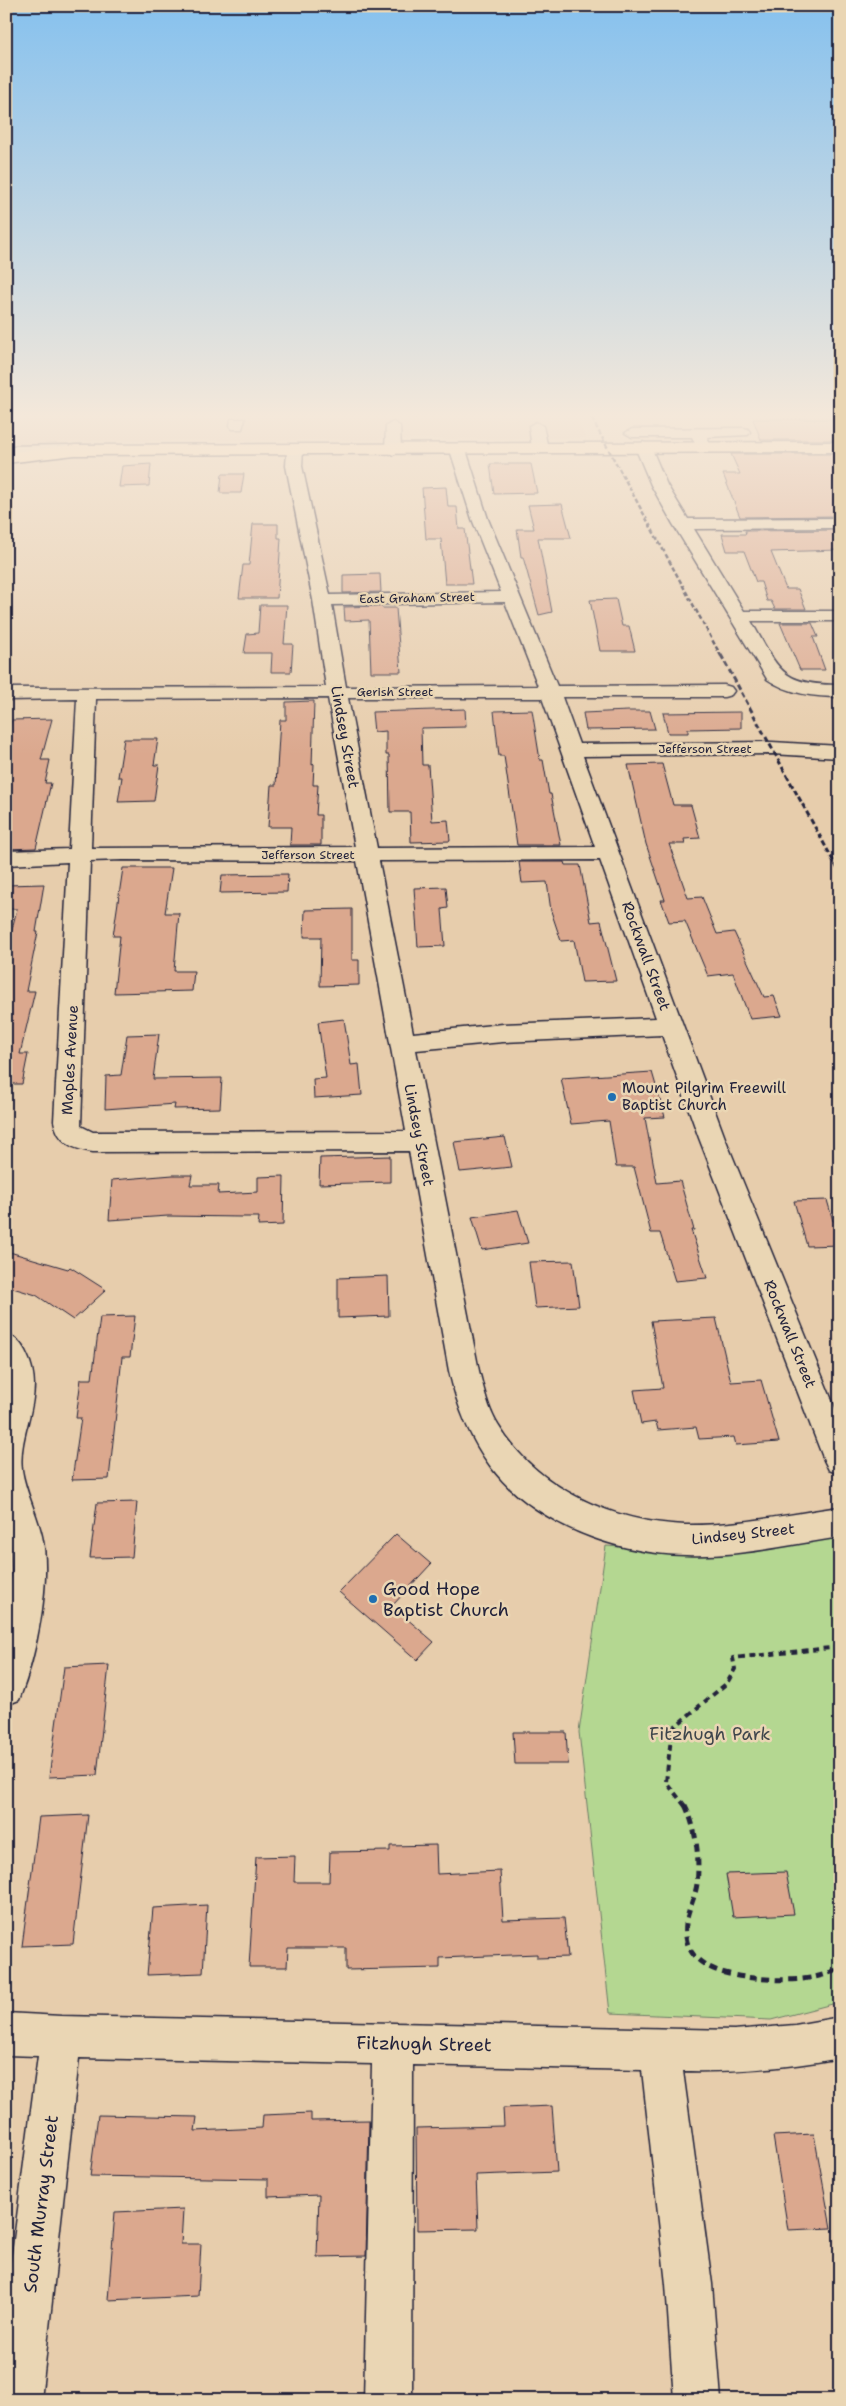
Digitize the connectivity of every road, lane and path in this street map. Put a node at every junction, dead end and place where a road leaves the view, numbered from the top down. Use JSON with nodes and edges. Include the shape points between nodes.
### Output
{"nodes":[{"id":1,"x":308,"y":531,"type":"edge"},
{"id":2,"x":485,"y":531,"type":"edge"},
{"id":3,"x":685,"y":531,"type":"edge"},
{"id":4,"x":513,"y":597,"type":"junction"},
{"id":5,"x":322,"y":600,"type":"junction"},
{"id":6,"x":737,"y":616,"type":"junction"},
{"id":7,"x":840,"y":616,"type":"edge"},
{"id":8,"x":724,"y":691,"type":"dead end"},
{"id":9,"x":840,"y":691,"type":"edge"},
{"id":10,"x":550,"y":692,"type":"junction"},
{"id":11,"x":337,"y":693,"type":"junction"},
{"id":12,"x":6,"y":694,"type":"edge"},
{"id":13,"x":87,"y":694,"type":"junction"},
{"id":14,"x":571,"y":750,"type":"junction"},
{"id":15,"x":840,"y":752,"type":"edge"},
{"id":16,"x":609,"y":854,"type":"junction"},
{"id":17,"x":367,"y":855,"type":"junction"},
{"id":18,"x":80,"y":856,"type":"junction"},
{"id":19,"x":6,"y":858,"type":"edge"},
{"id":20,"x":672,"y":1026,"type":"junction"},
{"id":21,"x":402,"y":1043,"type":"junction"},
{"id":22,"x":420,"y":1141,"type":"junction"},
{"id":23,"x":6,"y":1347,"type":"edge"},
{"id":24,"x":840,"y":1460,"type":"edge"},
{"id":25,"x":6,"y":1470,"type":"edge"},
{"id":26,"x":840,"y":1522,"type":"edge"},
{"id":27,"x":840,"y":1647,"type":"edge"},
{"id":28,"x":6,"y":1687,"type":"edge"},
{"id":29,"x":840,"y":1968,"type":"edge"},
{"id":30,"x":6,"y":2034,"type":"edge"},
{"id":31,"x":840,"y":2037,"type":"edge"},
{"id":32,"x":60,"y":2038,"type":"junction"},
{"id":33,"x":393,"y":2044,"type":"junction"},
{"id":34,"x":660,"y":2049,"type":"junction"},
{"id":35,"x":17,"y":2400,"type":"edge"},
{"id":36,"x":388,"y":2400,"type":"edge"},
{"id":37,"x":698,"y":2400,"type":"edge"}],
"edges":[{"from":1,"to":5,"type":"street","name":"Lindsey Street"},
{"from":2,"to":4,"type":"street","name":"Rockwall Street"},
{"from":3,"to":6,"type":"street"},
{"from":4,"to":5,"type":"street","name":"East Graham Street"},
{"from":4,"to":10,"type":"street","name":"Rockwall Street"},
{"from":5,"to":11,"type":"street","name":"Lindsey Street"},
{"from":6,"to":7,"type":"street"},
{"from":6,"to":9,"type":"street","via":[[774,675],[784,683],[800,689]]},
{"from":8,"to":10,"type":"street","name":"Gerish Street"},
{"from":10,"to":11,"type":"street","name":"Gerish Street"},
{"from":10,"to":14,"type":"street","name":"Rockwall Street"},
{"from":11,"to":13,"type":"street","name":"Gerish Street"},
{"from":11,"to":17,"type":"street","name":"Lindsey Street"},
{"from":12,"to":13,"type":"street","name":"Gerish Street"},
{"from":13,"to":18,"type":"street","name":"Maples Avenue"},
{"from":14,"to":15,"type":"street","name":"Jefferson Street","via":[[772,748]]},
{"from":14,"to":16,"type":"street","name":"Rockwall Street"},
{"from":16,"to":17,"type":"street","name":"Jefferson Street"},
{"from":16,"to":20,"type":"street","name":"Rockwall Street"},
{"from":17,"to":18,"type":"street","name":"Jefferson Street"},
{"from":17,"to":21,"type":"street","name":"Lindsey Street"},
{"from":18,"to":19,"type":"street","name":"Jefferson Street"},
{"from":18,"to":22,"type":"street","name":"Maples Avenue","via":[[68,1121],[73,1136],[93,1142]]},
{"from":20,"to":21,"type":"street","via":[[616,1031],[511,1033]]},
{"from":20,"to":24,"type":"street","name":"Rockwall Street","via":[[712,1138]]},
{"from":21,"to":22,"type":"street","name":"Lindsey Street"},
{"from":22,"to":26,"type":"street","name":"Lindsey Street","via":[[467,1386],[488,1437],[525,1479],[590,1519],[630,1532],[664,1538],[718,1538]]},
{"from":23,"to":25,"type":"street","via":[[15,1357],[20,1379]]},
{"from":25,"to":28,"type":"street","via":[[26,1538],[29,1560],[27,1588]]},
{"from":27,"to":29,"type":"path","via":[[734,1658],[735,1669],[727,1683],[672,1729],[666,1782],[684,1805],[691,1823],[698,1876],[686,1933],[692,1952],[705,1967],[722,1974],[768,1980],[818,1976]]},
{"from":30,"to":32,"type":"street","name":"Fitzhugh Street"},
{"from":31,"to":34,"type":"street","name":"Fitzhugh Street","via":[[764,2050]]},
{"from":32,"to":33,"type":"street","name":"Fitzhugh Street"},
{"from":32,"to":35,"type":"street","name":"South Murray Street"},
{"from":33,"to":34,"type":"street","name":"Fitzhugh Street"},
{"from":33,"to":36,"type":"street"},
{"from":34,"to":37,"type":"street","via":[[689,2284]]}]}
